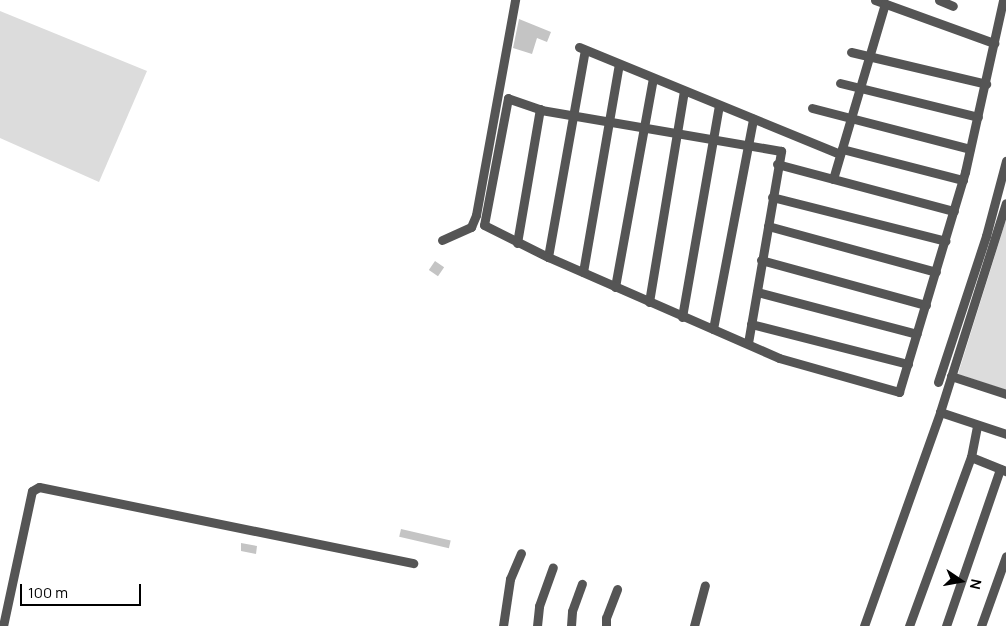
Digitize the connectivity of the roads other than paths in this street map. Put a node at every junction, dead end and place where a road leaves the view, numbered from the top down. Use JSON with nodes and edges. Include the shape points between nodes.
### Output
{"nodes":[{"id":1,"x":514,"y":0,"type":"edge"},
{"id":2,"x":875,"y":0,"type":"edge"},
{"id":3,"x":939,"y":0,"type":"edge"},
{"id":4,"x":1001,"y":1,"type":"edge"},
{"id":5,"x":885,"y":4,"type":"junction"},
{"id":6,"x":953,"y":6,"type":"dead end"},
{"id":7,"x":994,"y":43,"type":"junction"},
{"id":8,"x":851,"y":52,"type":"dead end"},
{"id":9,"x":870,"y":56,"type":"junction"},
{"id":10,"x":619,"y":64,"type":"junction"},
{"id":11,"x":653,"y":78,"type":"junction"},
{"id":12,"x":840,"y":83,"type":"dead end"},
{"id":13,"x":986,"y":84,"type":"junction"},
{"id":14,"x":860,"y":88,"type":"junction"},
{"id":15,"x":684,"y":91,"type":"junction"},
{"id":16,"x":719,"y":104,"type":"junction"},
{"id":17,"x":812,"y":108,"type":"dead end"},
{"id":18,"x":540,"y":109,"type":"junction"},
{"id":19,"x":574,"y":114,"type":"junction"},
{"id":20,"x":978,"y":117,"type":"junction"},
{"id":21,"x":851,"y":118,"type":"junction"},
{"id":22,"x":610,"y":119,"type":"junction"},
{"id":23,"x":753,"y":119,"type":"junction"},
{"id":24,"x":644,"y":126,"type":"junction"},
{"id":25,"x":678,"y":132,"type":"junction"},
{"id":26,"x":713,"y":138,"type":"junction"},
{"id":27,"x":748,"y":145,"type":"junction"},
{"id":28,"x":970,"y":149,"type":"junction"},
{"id":29,"x":841,"y":152,"type":"junction"},
{"id":30,"x":1006,"y":162,"type":"edge"},
{"id":31,"x":778,"y":164,"type":"junction"},
{"id":32,"x":833,"y":179,"type":"junction"},
{"id":33,"x":962,"y":180,"type":"junction"},
{"id":34,"x":772,"y":197,"type":"junction"},
{"id":35,"x":1006,"y":203,"type":"edge"},
{"id":36,"x":954,"y":211,"type":"junction"},
{"id":37,"x":768,"y":226,"type":"junction"},
{"id":38,"x":442,"y":240,"type":"dead end"},
{"id":39,"x":946,"y":241,"type":"junction"},
{"id":40,"x":517,"y":243,"type":"junction"},
{"id":41,"x":548,"y":257,"type":"junction"},
{"id":42,"x":761,"y":260,"type":"junction"},
{"id":43,"x":582,"y":272,"type":"junction"},
{"id":44,"x":936,"y":272,"type":"junction"},
{"id":45,"x":615,"y":287,"type":"junction"},
{"id":46,"x":757,"y":292,"type":"junction"},
{"id":47,"x":649,"y":302,"type":"junction"},
{"id":48,"x":926,"y":305,"type":"junction"},
{"id":49,"x":682,"y":317,"type":"junction"},
{"id":50,"x":751,"y":324,"type":"junction"},
{"id":51,"x":713,"y":329,"type":"junction"},
{"id":52,"x":917,"y":334,"type":"junction"},
{"id":53,"x":748,"y":343,"type":"junction"},
{"id":54,"x":908,"y":364,"type":"junction"},
{"id":55,"x":951,"y":376,"type":"junction"},
{"id":56,"x":938,"y":382,"type":"dead end"},
{"id":57,"x":1006,"y":394,"type":"edge"},
{"id":58,"x":940,"y":412,"type":"junction"},
{"id":59,"x":977,"y":426,"type":"junction"},
{"id":60,"x":1006,"y":434,"type":"edge"},
{"id":61,"x":971,"y":457,"type":"junction"},
{"id":62,"x":1003,"y":470,"type":"edge"},
{"id":63,"x":521,"y":553,"type":"dead end"},
{"id":64,"x":1006,"y":556,"type":"edge"},
{"id":65,"x":413,"y":563,"type":"dead end"},
{"id":66,"x":553,"y":567,"type":"dead end"},
{"id":67,"x":582,"y":584,"type":"dead end"},
{"id":68,"x":705,"y":585,"type":"dead end"},
{"id":69,"x":617,"y":589,"type":"dead end"},
{"id":70,"x":2,"y":623,"type":"edge"},
{"id":71,"x":502,"y":626,"type":"edge"},
{"id":72,"x":537,"y":626,"type":"edge"},
{"id":73,"x":571,"y":626,"type":"edge"},
{"id":74,"x":606,"y":626,"type":"edge"},
{"id":75,"x":694,"y":626,"type":"edge"},
{"id":76,"x":864,"y":626,"type":"edge"},
{"id":77,"x":909,"y":626,"type":"edge"},
{"id":78,"x":946,"y":626,"type":"edge"},
{"id":79,"x":981,"y":626,"type":"edge"}],
"edges":[{"from":1,"to":38,"type":"street","via":[[474,221],[471,226]]},
{"from":2,"to":5,"type":"street"},
{"from":3,"to":6,"type":"street"},
{"from":4,"to":7,"type":"street"},
{"from":5,"to":7,"type":"street"},
{"from":5,"to":9,"type":"street"},
{"from":7,"to":13,"type":"street"},
{"from":8,"to":9,"type":"street"},
{"from":9,"to":13,"type":"street"},
{"from":9,"to":14,"type":"street"},
{"from":10,"to":11,"type":"street"},
{"from":10,"to":19,"type":"street","via":[[582,49]]},
{"from":10,"to":22,"type":"street"},
{"from":11,"to":15,"type":"street"},
{"from":11,"to":24,"type":"street"},
{"from":12,"to":14,"type":"street"},
{"from":13,"to":20,"type":"street"},
{"from":14,"to":20,"type":"street"},
{"from":14,"to":21,"type":"street"},
{"from":15,"to":16,"type":"street"},
{"from":15,"to":25,"type":"street"},
{"from":16,"to":23,"type":"street"},
{"from":16,"to":26,"type":"street"},
{"from":17,"to":21,"type":"street"},
{"from":18,"to":19,"type":"street"},
{"from":18,"to":40,"type":"street"},
{"from":18,"to":40,"type":"street","via":[[508,98],[484,225]]},
{"from":19,"to":22,"type":"street"},
{"from":19,"to":41,"type":"street"},
{"from":20,"to":28,"type":"street"},
{"from":21,"to":28,"type":"street"},
{"from":21,"to":29,"type":"street"},
{"from":22,"to":24,"type":"street"},
{"from":22,"to":43,"type":"street"},
{"from":23,"to":27,"type":"street"},
{"from":23,"to":29,"type":"street"},
{"from":24,"to":25,"type":"street"},
{"from":24,"to":45,"type":"street"},
{"from":25,"to":26,"type":"street"},
{"from":25,"to":47,"type":"street"},
{"from":26,"to":27,"type":"street"},
{"from":26,"to":49,"type":"street"},
{"from":27,"to":31,"type":"street","via":[[781,151]]},
{"from":27,"to":51,"type":"street"},
{"from":28,"to":33,"type":"street"},
{"from":29,"to":32,"type":"street"},
{"from":29,"to":33,"type":"street"},
{"from":30,"to":56,"type":"street","via":[[986,236]]},
{"from":31,"to":32,"type":"street"},
{"from":31,"to":34,"type":"street"},
{"from":32,"to":36,"type":"street"},
{"from":33,"to":36,"type":"street"},
{"from":34,"to":37,"type":"street"},
{"from":34,"to":39,"type":"street"},
{"from":35,"to":55,"type":"street"},
{"from":36,"to":39,"type":"street"},
{"from":37,"to":42,"type":"street"},
{"from":37,"to":44,"type":"street"},
{"from":39,"to":44,"type":"street"},
{"from":40,"to":41,"type":"street"},
{"from":41,"to":43,"type":"street"},
{"from":42,"to":46,"type":"street"},
{"from":42,"to":48,"type":"street"},
{"from":43,"to":45,"type":"street"},
{"from":44,"to":48,"type":"street"},
{"from":45,"to":47,"type":"street"},
{"from":46,"to":50,"type":"street"},
{"from":46,"to":52,"type":"street"},
{"from":47,"to":49,"type":"street"},
{"from":48,"to":52,"type":"street"},
{"from":49,"to":51,"type":"street"},
{"from":50,"to":53,"type":"street"},
{"from":50,"to":54,"type":"street"},
{"from":51,"to":53,"type":"street"},
{"from":52,"to":54,"type":"street"},
{"from":53,"to":54,"type":"street","via":[[779,358],[899,392]]},
{"from":55,"to":57,"type":"street"},
{"from":55,"to":58,"type":"street"},
{"from":58,"to":59,"type":"street"},
{"from":58,"to":76,"type":"street"},
{"from":59,"to":60,"type":"street"},
{"from":59,"to":61,"type":"street"},
{"from":61,"to":62,"type":"street"},
{"from":61,"to":77,"type":"street"},
{"from":62,"to":78,"type":"street"},
{"from":63,"to":71,"type":"street","via":[[510,579]]},
{"from":64,"to":79,"type":"street"},
{"from":65,"to":70,"type":"street","via":[[39,487],[32,491]]},
{"from":66,"to":72,"type":"street","via":[[539,606]]},
{"from":67,"to":73,"type":"street","via":[[572,611]]},
{"from":68,"to":75,"type":"street"},
{"from":69,"to":74,"type":"street"}]}
